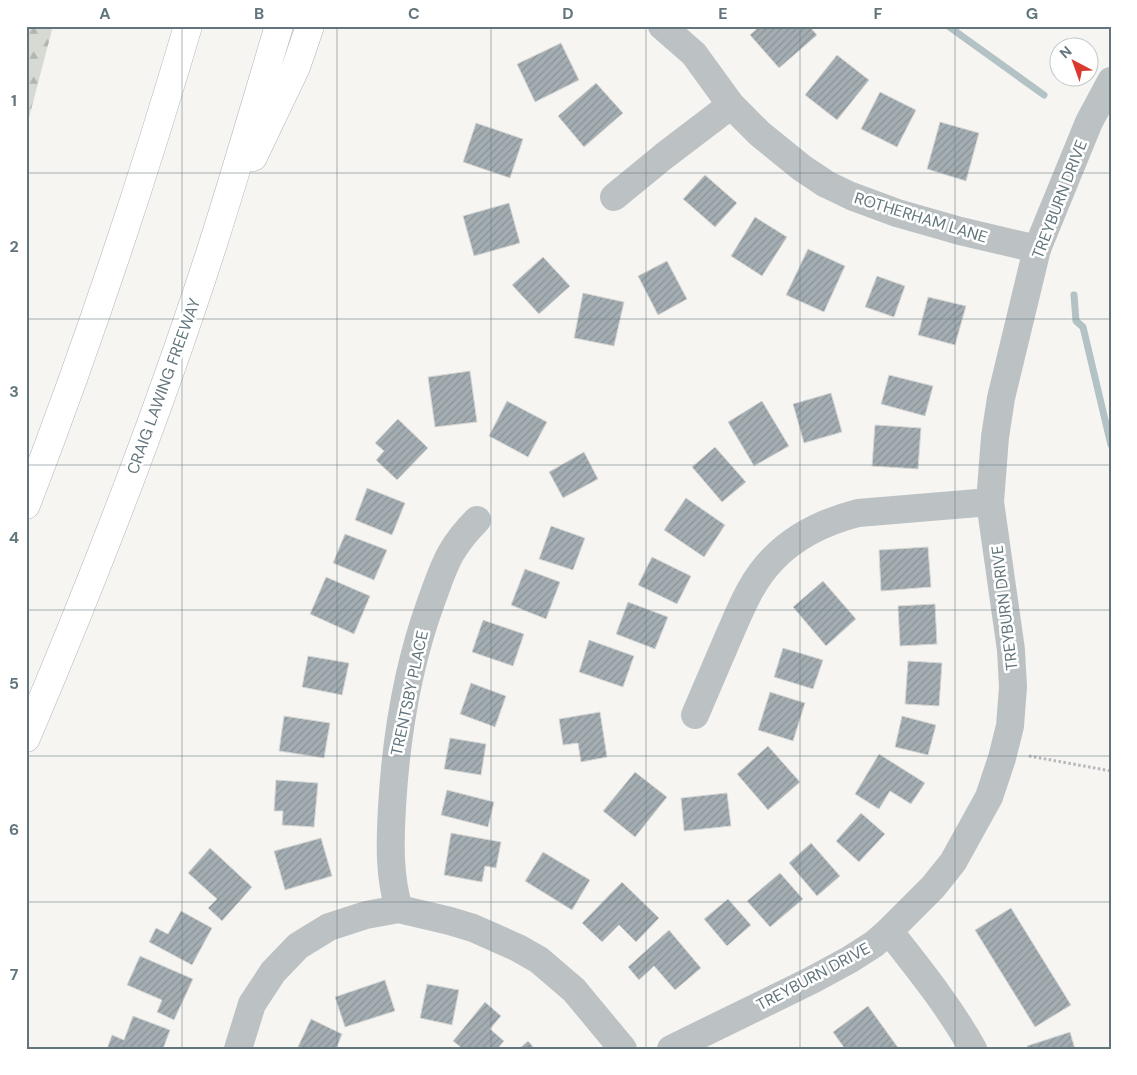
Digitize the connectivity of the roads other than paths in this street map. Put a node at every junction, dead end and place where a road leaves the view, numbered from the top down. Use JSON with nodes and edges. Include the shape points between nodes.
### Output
{"nodes":[{"id":1,"x":188,"y":26,"type":"edge"},
{"id":2,"x":279,"y":26,"type":"edge"},
{"id":3,"x":310,"y":26,"type":"edge"},
{"id":4,"x":662,"y":26,"type":"edge"},
{"id":5,"x":1111,"y":81,"type":"edge"},
{"id":6,"x":731,"y":105,"type":"junction"},
{"id":7,"x":614,"y":197,"type":"dead end"},
{"id":8,"x":212,"y":245,"type":"junction"},
{"id":9,"x":1037,"y":249,"type":"junction"},
{"id":10,"x":990,"y":502,"type":"junction"},
{"id":11,"x":26,"y":505,"type":"edge"},
{"id":12,"x":476,"y":520,"type":"dead end"},
{"id":13,"x":695,"y":715,"type":"dead end"},
{"id":14,"x":26,"y":738,"type":"edge"},
{"id":15,"x":398,"y":909,"type":"junction"},
{"id":16,"x":889,"y":931,"type":"junction"},
{"id":17,"x":238,"y":1049,"type":"edge"},
{"id":18,"x":623,"y":1049,"type":"edge"},
{"id":19,"x":671,"y":1049,"type":"edge"},
{"id":20,"x":973,"y":1049,"type":"edge"}],
"edges":[{"from":1,"to":11,"type":"highway","via":[[116,259]]},
{"from":2,"to":8,"type":"highway","name":"CRAIG LAWING FREEWAY"},
{"from":3,"to":8,"type":"highway","via":[[296,67]]},
{"from":4,"to":6,"type":"street","name":"ROTHERHAM LANE","via":[[694,54]]},
{"from":5,"to":9,"type":"street","name":"TREYBURN DRIVE","via":[[1089,122]]},
{"from":6,"to":7,"type":"street"},
{"from":6,"to":9,"type":"street","name":"ROTHERHAM LANE","via":[[802,168],[851,196],[960,231]]},
{"from":8,"to":14,"type":"highway","name":"CRAIG LAWING FREEWAY","via":[[156,410],[70,636]]},
{"from":9,"to":10,"type":"street","name":"TREYBURN DRIVE","via":[[1001,398]]},
{"from":10,"to":13,"type":"street","via":[[858,513],[819,526],[787,546],[771,560],[742,605]]},
{"from":10,"to":16,"type":"street","name":"TREYBURN DRIVE","via":[[1012,650],[1010,726],[989,797],[953,862]]},
{"from":12,"to":15,"type":"street","name":"TRENTSBY PLACE","via":[[442,571],[424,620],[404,700],[395,760],[390,838],[393,892]]},
{"from":15,"to":17,"type":"street","via":[[329,927],[298,946],[273,972],[252,1004]]},
{"from":15,"to":18,"type":"street","via":[[473,928],[539,960],[574,990]]},
{"from":16,"to":19,"type":"street","name":"TREYBURN DRIVE","via":[[849,960]]},
{"from":16,"to":20,"type":"street","via":[[926,977]]}]}
